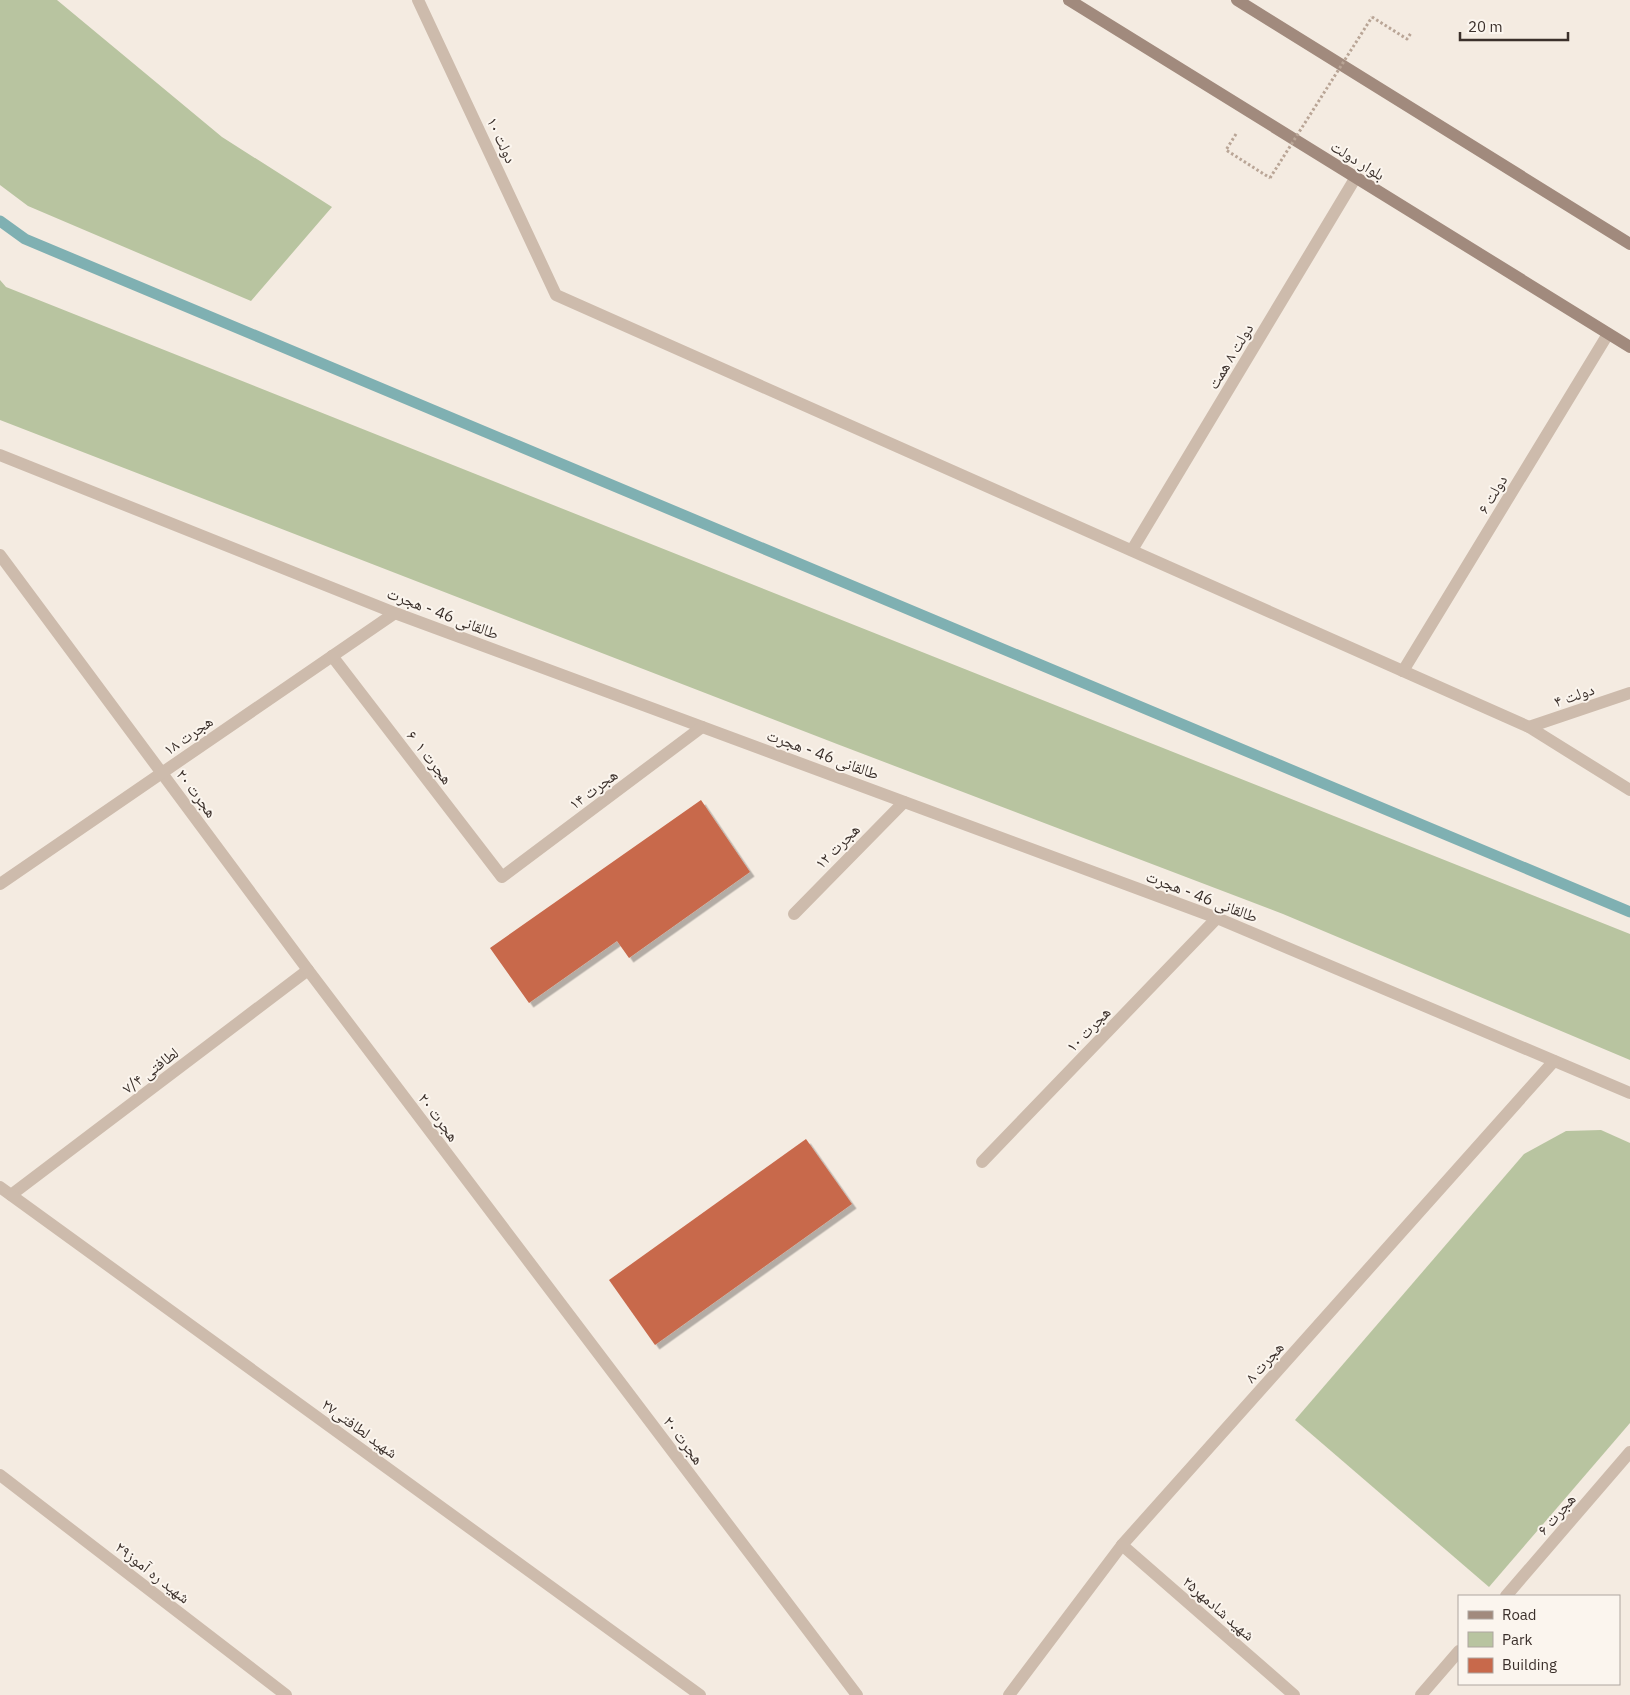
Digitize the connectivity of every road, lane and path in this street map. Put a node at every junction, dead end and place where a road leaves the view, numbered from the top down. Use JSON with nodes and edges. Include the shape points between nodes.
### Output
{"nodes":[{"id":1,"x":418,"y":0,"type":"edge"},
{"id":2,"x":1069,"y":0,"type":"edge"},
{"id":3,"x":1237,"y":0,"type":"edge"},
{"id":4,"x":1411,"y":33,"type":"dead end"},
{"id":5,"x":1226,"y":150,"type":"dead end"},
{"id":6,"x":1356,"y":178,"type":"junction"},
{"id":7,"x":1630,"y":244,"type":"edge"},
{"id":8,"x":1608,"y":334,"type":"junction"},
{"id":9,"x":1630,"y":348,"type":"edge"},
{"id":10,"x":0,"y":455,"type":"edge"},
{"id":11,"x":1132,"y":550,"type":"junction"},
{"id":12,"x":0,"y":555,"type":"edge"},
{"id":13,"x":395,"y":613,"type":"junction"},
{"id":14,"x":332,"y":656,"type":"junction"},
{"id":15,"x":1403,"y":671,"type":"junction"},
{"id":16,"x":1630,"y":693,"type":"edge"},
{"id":17,"x":702,"y":727,"type":"junction"},
{"id":18,"x":1529,"y":727,"type":"junction"},
{"id":19,"x":162,"y":773,"type":"junction"},
{"id":20,"x":1630,"y":790,"type":"edge"},
{"id":21,"x":904,"y":802,"type":"junction"},
{"id":22,"x":502,"y":878,"type":"joint"},
{"id":23,"x":0,"y":884,"type":"edge"},
{"id":24,"x":794,"y":914,"type":"dead end"},
{"id":25,"x":1217,"y":918,"type":"junction"},
{"id":26,"x":308,"y":970,"type":"junction"},
{"id":27,"x":1554,"y":1061,"type":"junction"},
{"id":28,"x":1630,"y":1094,"type":"edge"},
{"id":29,"x":982,"y":1162,"type":"dead end"},
{"id":30,"x":0,"y":1187,"type":"edge"},
{"id":31,"x":11,"y":1195,"type":"junction"},
{"id":32,"x":1630,"y":1452,"type":"edge"},
{"id":33,"x":0,"y":1475,"type":"edge"},
{"id":34,"x":1122,"y":1546,"type":"junction"},
{"id":35,"x":1507,"y":1595,"type":"edge"},
{"id":36,"x":1458,"y":1652,"type":"edge"},
{"id":37,"x":286,"y":1695,"type":"edge"},
{"id":38,"x":700,"y":1695,"type":"edge"},
{"id":39,"x":857,"y":1695,"type":"edge"},
{"id":40,"x":1009,"y":1695,"type":"edge"},
{"id":41,"x":1294,"y":1695,"type":"edge"},
{"id":42,"x":1421,"y":1695,"type":"edge"}],
"edges":[{"from":1,"to":11,"type":"street","name":"دولت ۱۰","via":[[556,295]]},
{"from":2,"to":6,"type":"main road","name":"بلوار دولت"},
{"from":3,"to":7,"type":"main road"},
{"from":4,"to":5,"type":"path","bridge":true,"via":[[1407,39],[1372,17],[1270,178]]},
{"from":6,"to":8,"type":"main road","name":"بلوار دولت"},
{"from":6,"to":11,"type":"street","name":"دولت ۸ همت"},
{"from":8,"to":9,"type":"main road","name":"بلوار دولت"},
{"from":8,"to":15,"type":"street","name":"دولت ۶"},
{"from":10,"to":13,"type":"street","name":"طالقانی 46 - هجرت"},
{"from":11,"to":15,"type":"street"},
{"from":12,"to":19,"type":"street","name":"هجرت ۲۰"},
{"from":13,"to":14,"type":"street","name":"هجرت ۱۸"},
{"from":13,"to":17,"type":"street","name":"طالقانی 46 - هجرت"},
{"from":14,"to":19,"type":"street","name":"هجرت ۱۸"},
{"from":14,"to":22,"type":"street","name":"هجرت ۱ ‍ ۶"},
{"from":15,"to":18,"type":"street"},
{"from":16,"to":18,"type":"street","name":"دولت ۴"},
{"from":17,"to":21,"type":"street","name":"طالقانی 46 - هجرت"},
{"from":17,"to":22,"type":"street","name":"هجرت ۱۴"},
{"from":18,"to":20,"type":"street"},
{"from":19,"to":23,"type":"street","name":"هجرت ۱۸"},
{"from":19,"to":26,"type":"street","name":"هجرت ۲۰"},
{"from":21,"to":24,"type":"street","name":"هجرت ۱۲"},
{"from":21,"to":25,"type":"street","name":"طالقانی 46 - هجرت"},
{"from":25,"to":27,"type":"street","name":"طالقانی 46 - هجرت"},
{"from":25,"to":29,"type":"street","name":"هجرت ۱۰"},
{"from":26,"to":31,"type":"street","name":"لطافتی ۷/۴"},
{"from":26,"to":39,"type":"street","name":"هجرت ۲۰"},
{"from":27,"to":28,"type":"street","name":"طالقانی 46 - هجرت"},
{"from":27,"to":34,"type":"street","name":"هجرت ۸"},
{"from":30,"to":31,"type":"street","name":"شهید لطافتی۲۷"},
{"from":31,"to":38,"type":"street","name":"شهید لطافتی۲۷"},
{"from":32,"to":35,"type":"street","name":"هجرت ۶"},
{"from":33,"to":37,"type":"street","name":"شهید ره آموز۲۹"},
{"from":34,"to":40,"type":"street","name":"هجرت ۸"},
{"from":34,"to":41,"type":"street","name":"شهید شادمهر۲۵"},
{"from":36,"to":42,"type":"street"}]}
